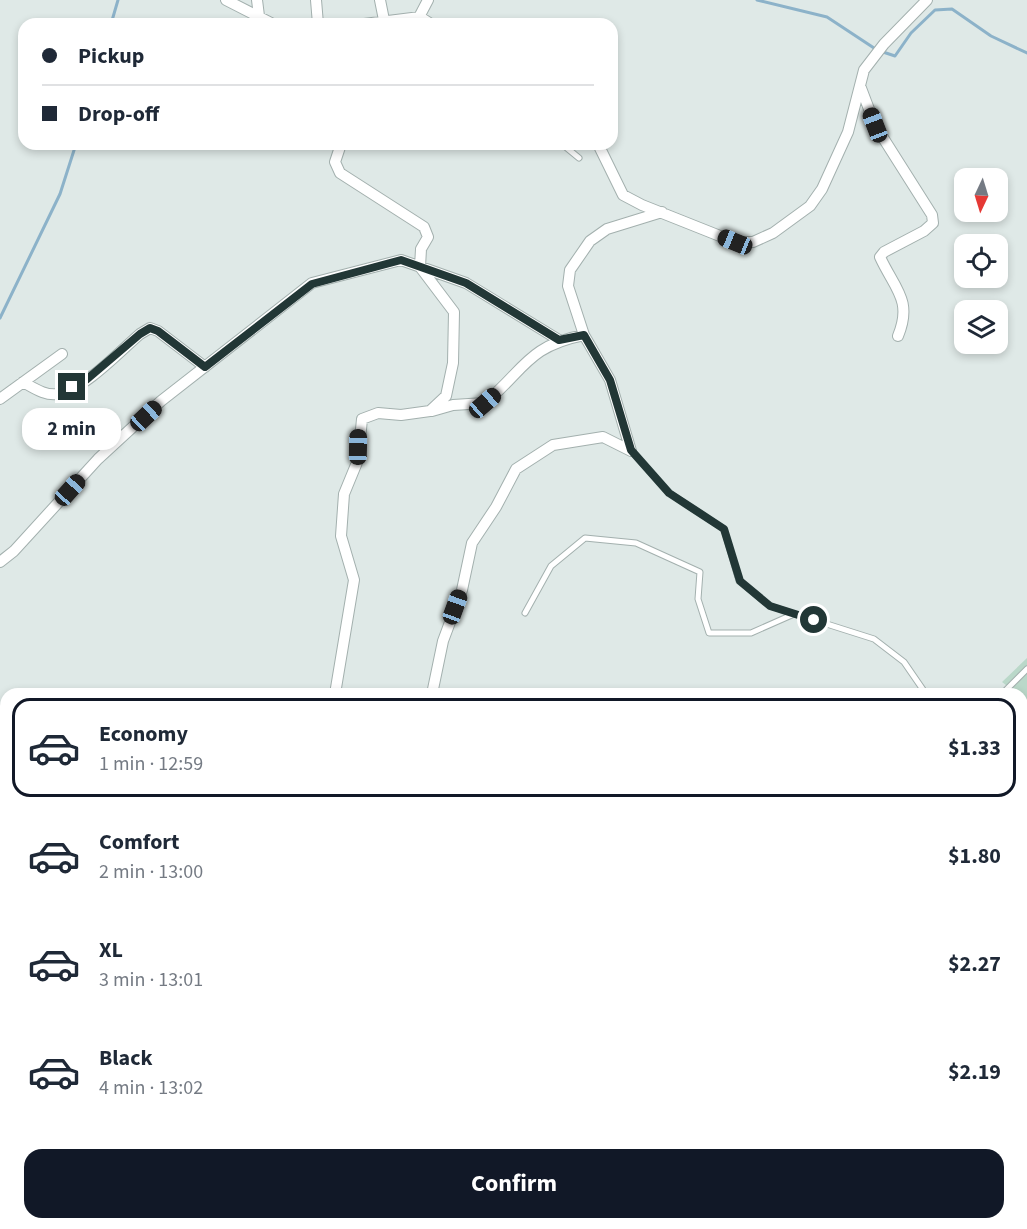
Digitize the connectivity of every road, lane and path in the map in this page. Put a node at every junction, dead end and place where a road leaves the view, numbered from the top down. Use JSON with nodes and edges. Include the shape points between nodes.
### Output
{"nodes":[{"id":1,"x":226,"y":0,"type":"edge"},
{"id":2,"x":256,"y":0,"type":"edge"},
{"id":3,"x":316,"y":0,"type":"edge"},
{"id":4,"x":380,"y":0,"type":"edge"},
{"id":5,"x":428,"y":0,"type":"edge"},
{"id":6,"x":927,"y":0,"type":"edge"},
{"id":7,"x":259,"y":16,"type":"junction"},
{"id":8,"x":262,"y":18,"type":"edge"},
{"id":9,"x":318,"y":18,"type":"edge"},
{"id":10,"x":384,"y":18,"type":"edge"},
{"id":11,"x":419,"y":18,"type":"edge"},
{"id":12,"x":860,"y":88,"type":"junction"},
{"id":13,"x":339,"y":150,"type":"edge"},
{"id":14,"x":569,"y":150,"type":"edge"},
{"id":15,"x":601,"y":150,"type":"edge"},
{"id":16,"x":579,"y":158,"type":"dead end"},
{"id":17,"x":662,"y":212,"type":"junction"},
{"id":18,"x":420,"y":267,"type":"junction"},
{"id":19,"x":584,"y":335,"type":"junction"},
{"id":20,"x":898,"y":336,"type":"dead end"},
{"id":21,"x":559,"y":340,"type":"junction"},
{"id":22,"x":62,"y":354,"type":"dead end"},
{"id":23,"x":205,"y":367,"type":"junction"},
{"id":24,"x":24,"y":382,"type":"junction"},
{"id":25,"x":0,"y":399,"type":"edge"},
{"id":26,"x":430,"y":411,"type":"junction"},
{"id":27,"x":631,"y":450,"type":"junction"},
{"id":28,"x":0,"y":562,"type":"edge"},
{"id":29,"x":525,"y":613,"type":"dead end"},
{"id":30,"x":794,"y":614,"type":"junction"},
{"id":31,"x":1027,"y":669,"type":"edge"},
{"id":32,"x":336,"y":688,"type":"edge"},
{"id":33,"x":433,"y":688,"type":"edge"},
{"id":34,"x":922,"y":688,"type":"edge"},
{"id":35,"x":1008,"y":688,"type":"edge"}],
"edges":[{"from":1,"to":7,"type":"street"},
{"from":2,"to":7,"type":"street"},
{"from":3,"to":9,"type":"street"},
{"from":4,"to":10,"type":"street"},
{"from":5,"to":11,"type":"street"},
{"from":6,"to":12,"type":"street","via":[[864,70]]},
{"from":7,"to":8,"type":"street"},
{"from":12,"to":17,"type":"street","via":[[848,132],[822,189],[810,206],[773,233],[753,242],[735,242]]},
{"from":12,"to":20,"type":"street","via":[[875,125],[933,223],[880,257],[902,297],[905,312]]},
{"from":13,"to":18,"type":"street","via":[[335,162],[340,173],[424,227],[428,237],[421,249]]},
{"from":14,"to":16,"type":"lane"},
{"from":15,"to":17,"type":"street","via":[[623,195]]},
{"from":17,"to":19,"type":"street","via":[[607,229],[590,241],[570,270],[568,286]]},
{"from":18,"to":21,"type":"street","via":[[466,283]]},
{"from":18,"to":23,"type":"street","via":[[401,260],[312,284]]},
{"from":18,"to":26,"type":"street","via":[[454,312],[453,363],[446,396]]},
{"from":19,"to":21,"type":"street"},
{"from":19,"to":27,"type":"street","via":[[610,380]]},
{"from":21,"to":26,"type":"street","via":[[529,358],[485,403]]},
{"from":22,"to":24,"type":"street"},
{"from":23,"to":24,"type":"street","via":[[150,328],[86,380],[58,394],[42,393]]},
{"from":23,"to":28,"type":"street","via":[[98,459]]},
{"from":24,"to":25,"type":"street"},
{"from":26,"to":32,"type":"street","via":[[378,413],[362,419],[358,460],[344,494],[341,536],[354,580]]},
{"from":27,"to":30,"type":"lane","via":[[669,493],[724,529],[740,581],[770,606]]},
{"from":27,"to":33,"type":"street","via":[[603,437],[553,445],[516,469],[472,543]]},
{"from":29,"to":30,"type":"lane","via":[[551,566],[585,538],[636,543],[700,572],[698,599],[709,633],[751,633]]},
{"from":30,"to":34,"type":"lane","via":[[874,639],[904,662]]},
{"from":31,"to":35,"type":"lane"}]}
